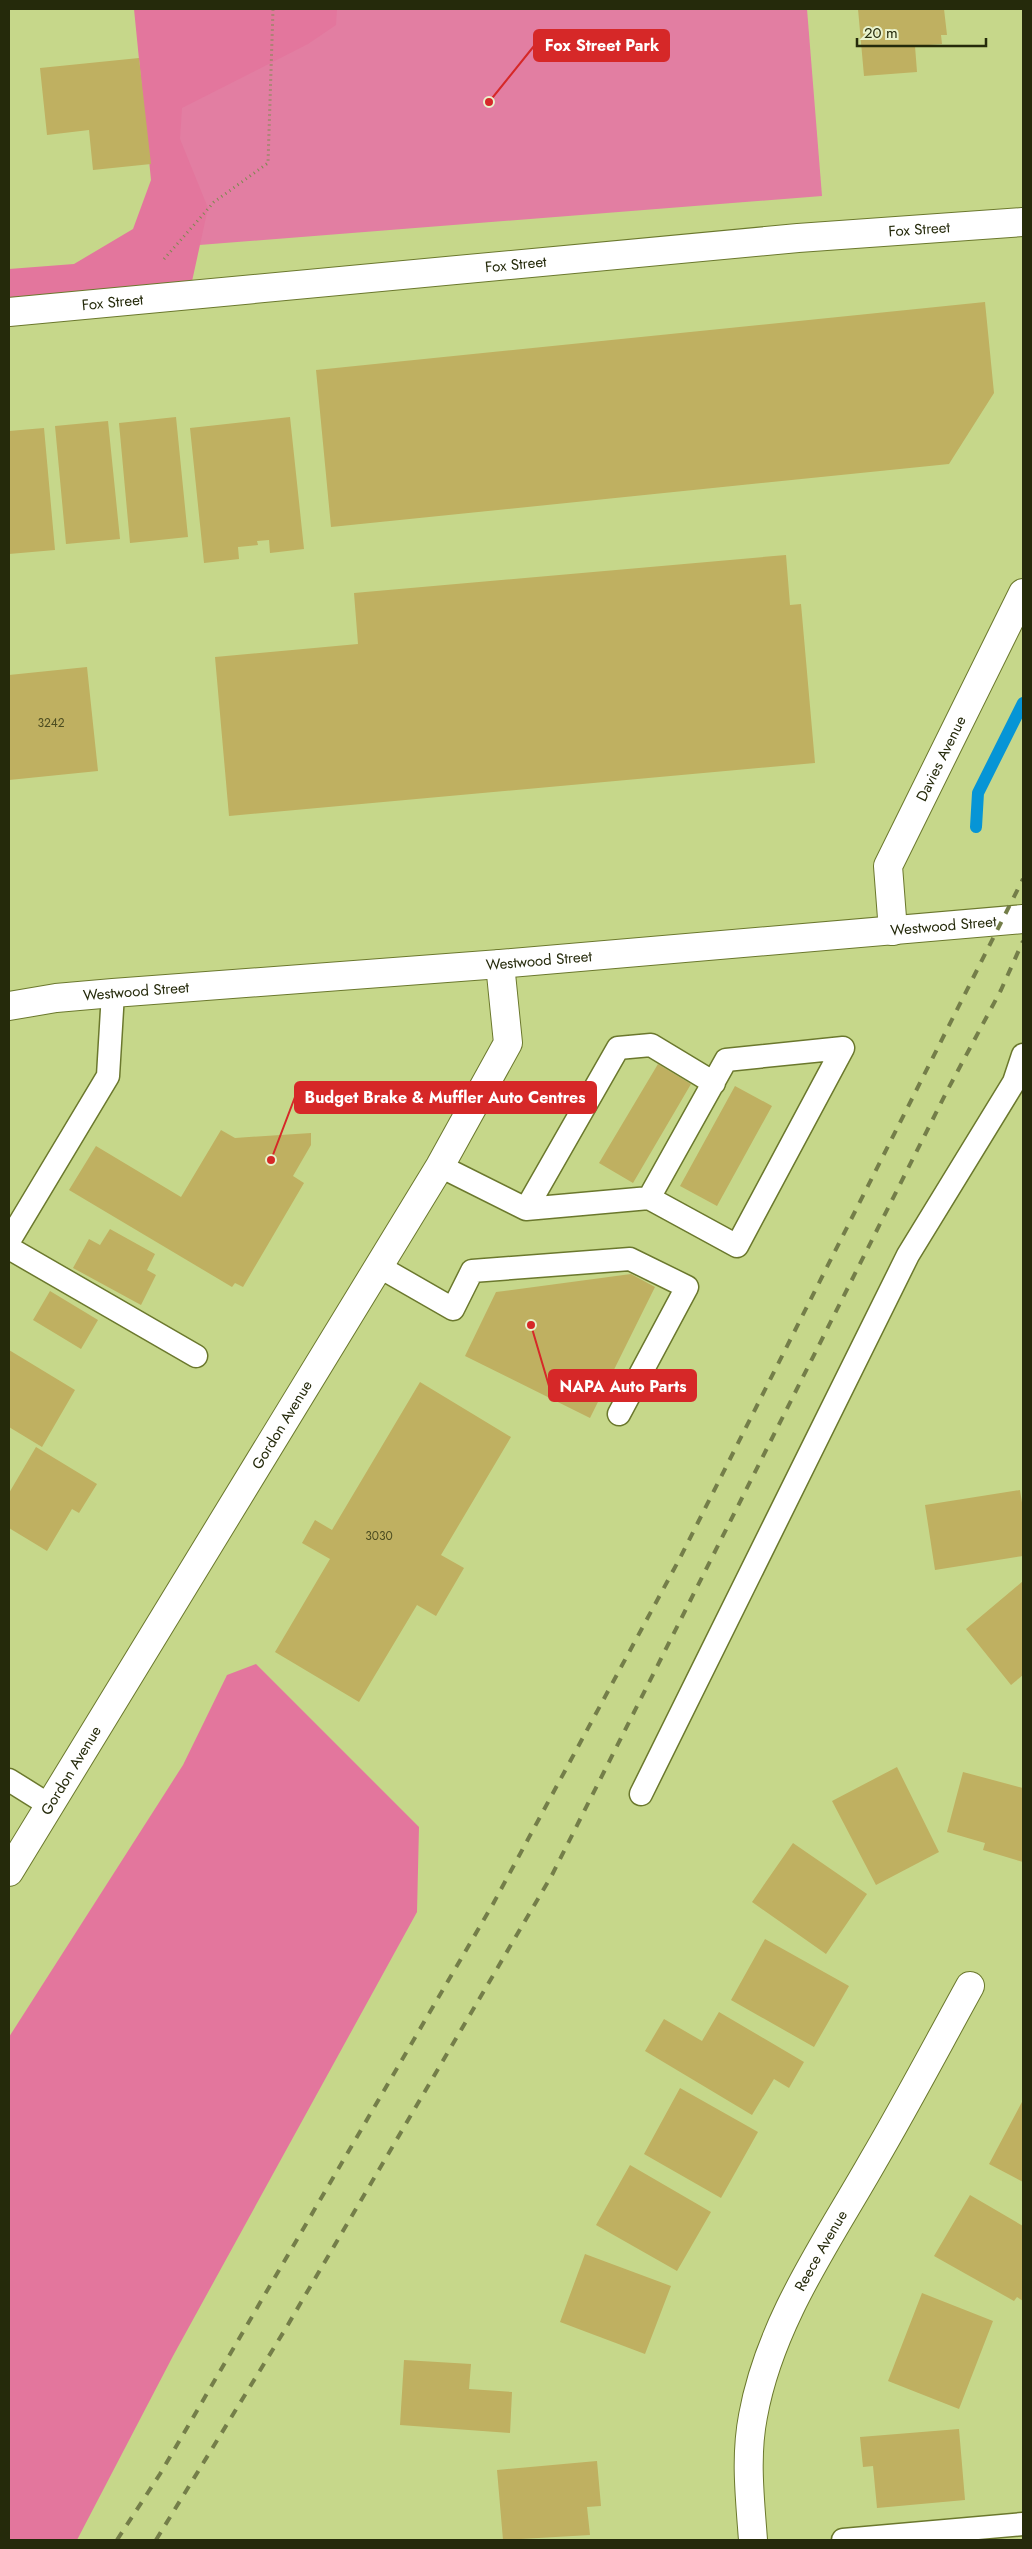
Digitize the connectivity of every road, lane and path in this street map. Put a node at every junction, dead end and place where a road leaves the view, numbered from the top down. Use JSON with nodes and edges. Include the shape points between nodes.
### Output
{"nodes":[{"id":1,"x":272,"y":9,"type":"edge"},
{"id":2,"x":1023,"y":222,"type":"edge"},
{"id":3,"x":163,"y":261,"type":"dead end"},
{"id":4,"x":9,"y":312,"type":"edge"},
{"id":5,"x":1023,"y":593,"type":"edge"},
{"id":6,"x":1023,"y":919,"type":"edge"},
{"id":7,"x":893,"y":931,"type":"junction"},
{"id":8,"x":500,"y":964,"type":"junction"},
{"id":9,"x":113,"y":993,"type":"junction"},
{"id":10,"x":56,"y":998,"type":"junction"},
{"id":11,"x":9,"y":999,"type":"edge"},
{"id":12,"x":9,"y":1006,"type":"edge"},
{"id":13,"x":1023,"y":1055,"type":"edge"},
{"id":14,"x":714,"y":1083,"type":"junction"},
{"id":15,"x":440,"y":1166,"type":"junction"},
{"id":16,"x":649,"y":1198,"type":"junction"},
{"id":17,"x":526,"y":1209,"type":"junction"},
{"id":18,"x":9,"y":1241,"type":"edge"},
{"id":19,"x":9,"y":1248,"type":"edge"},
{"id":20,"x":378,"y":1266,"type":"junction"},
{"id":21,"x":196,"y":1356,"type":"dead end"},
{"id":22,"x":619,"y":1414,"type":"dead end"},
{"id":23,"x":9,"y":1780,"type":"edge"},
{"id":24,"x":641,"y":1794,"type":"dead end"},
{"id":25,"x":49,"y":1805,"type":"junction"},
{"id":26,"x":9,"y":1872,"type":"edge"},
{"id":27,"x":970,"y":1986,"type":"dead end"},
{"id":28,"x":1023,"y":2524,"type":"edge"},
{"id":29,"x":753,"y":2540,"type":"edge"},
{"id":30,"x":843,"y":2540,"type":"edge"}],
"edges":[{"from":1,"to":3,"type":"path","via":[[268,163],[214,202]]},
{"from":2,"to":4,"type":"street","name":"Fox Street","via":[[798,238]]},
{"from":5,"to":7,"type":"street","name":"Davies Avenue","via":[[888,866]]},
{"from":6,"to":7,"type":"street","name":"Westwood Street"},
{"from":7,"to":8,"type":"street","name":"Westwood Street"},
{"from":8,"to":9,"type":"street","name":"Westwood Street"},
{"from":8,"to":15,"type":"street","name":"Gordon Avenue","via":[[508,1043]]},
{"from":9,"to":10,"type":"street","name":"Westwood Street"},
{"from":9,"to":18,"type":"lane","via":[[108,1076]]},
{"from":10,"to":11,"type":"street","name":"Westwood Street"},
{"from":10,"to":12,"type":"street","name":"Westwood Street"},
{"from":13,"to":24,"type":"lane","via":[[1014,1082],[908,1255]]},
{"from":14,"to":16,"type":"lane"},
{"from":14,"to":16,"type":"lane","via":[[726,1060],[843,1048],[737,1246]]},
{"from":14,"to":17,"type":"lane","via":[[651,1045],[618,1048]]},
{"from":15,"to":17,"type":"lane"},
{"from":15,"to":20,"type":"street","name":"Gordon Avenue"},
{"from":16,"to":17,"type":"lane"},
{"from":19,"to":21,"type":"lane"},
{"from":20,"to":22,"type":"lane","via":[[452,1309],[472,1271],[630,1259],[687,1287]]},
{"from":20,"to":25,"type":"street","name":"Gordon Avenue"},
{"from":23,"to":25,"type":"lane"},
{"from":25,"to":26,"type":"street","name":"Gordon Avenue"},
{"from":27,"to":29,"type":"street","name":"Reece Avenue","via":[[799,2288],[767,2362],[753,2416],[749,2449]]},
{"from":28,"to":30,"type":"lane"}]}
